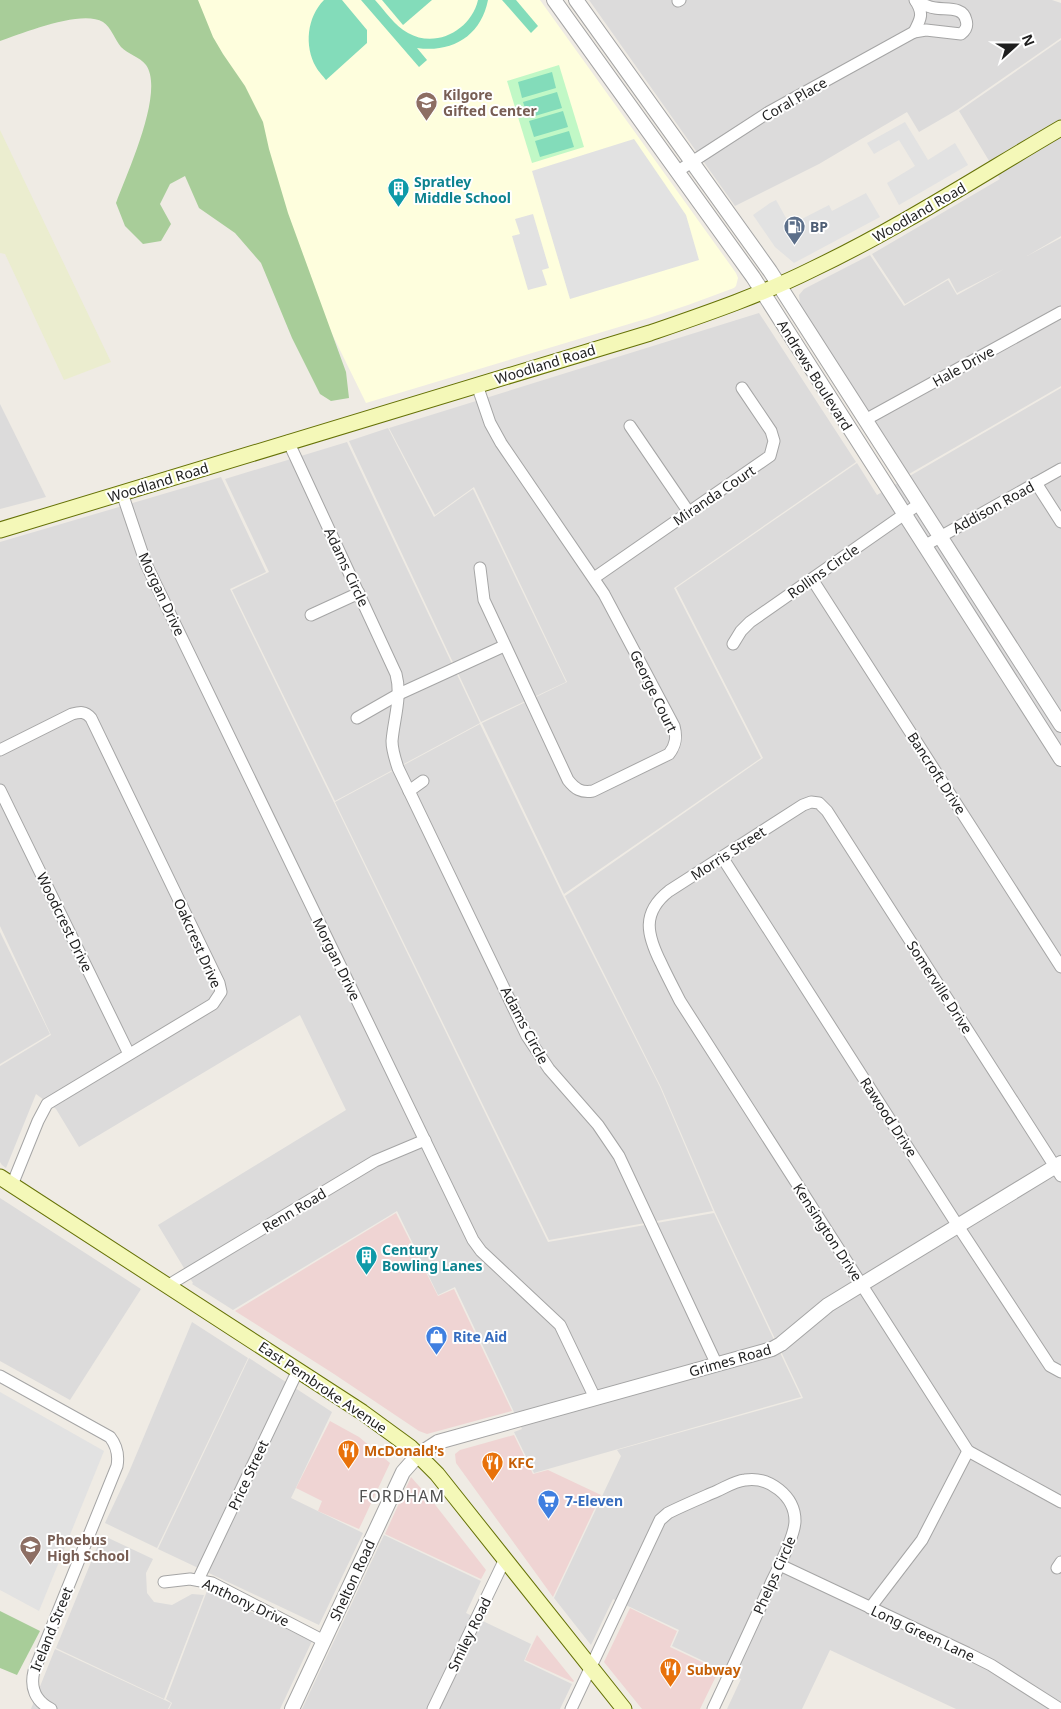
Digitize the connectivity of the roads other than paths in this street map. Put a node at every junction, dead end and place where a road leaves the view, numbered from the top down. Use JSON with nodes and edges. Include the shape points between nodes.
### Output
{"nodes":[{"id":1,"x":554,"y":0,"type":"edge"},
{"id":2,"x":576,"y":0,"type":"edge"},
{"id":3,"x":915,"y":1,"type":"edge"},
{"id":4,"x":914,"y":32,"type":"junction"},
{"id":5,"x":1061,"y":128,"type":"edge"},
{"id":6,"x":692,"y":162,"type":"junction"},
{"id":7,"x":678,"y":171,"type":"junction"},
{"id":8,"x":778,"y":285,"type":"junction"},
{"id":9,"x":762,"y":292,"type":"junction"},
{"id":10,"x":1061,"y":312,"type":"edge"},
{"id":11,"x":477,"y":385,"type":"junction"},
{"id":12,"x":742,"y":388,"type":"dead end"},
{"id":13,"x":864,"y":420,"type":"junction"},
{"id":14,"x":630,"y":426,"type":"dead end"},
{"id":15,"x":288,"y":441,"type":"junction"},
{"id":16,"x":1061,"y":469,"type":"edge"},
{"id":17,"x":1036,"y":483,"type":"junction"},
{"id":18,"x":122,"y":492,"type":"junction"},
{"id":19,"x":919,"y":504,"type":"junction"},
{"id":20,"x":688,"y":511,"type":"junction"},
{"id":21,"x":904,"y":514,"type":"junction"},
{"id":22,"x":1061,"y":522,"type":"edge"},
{"id":23,"x":0,"y":530,"type":"edge"},
{"id":24,"x":940,"y":537,"type":"junction"},
{"id":25,"x":924,"y":546,"type":"junction"},
{"id":26,"x":480,"y":568,"type":"dead end"},
{"id":27,"x":594,"y":578,"type":"junction"},
{"id":28,"x":812,"y":579,"type":"junction"},
{"id":29,"x":359,"y":594,"type":"junction"},
{"id":30,"x":311,"y":615,"type":"dead end"},
{"id":31,"x":733,"y":644,"type":"dead end"},
{"id":32,"x":504,"y":646,"type":"junction"},
{"id":33,"x":399,"y":694,"type":"junction"},
{"id":34,"x":357,"y":718,"type":"dead end"},
{"id":35,"x":1061,"y":725,"type":"edge"},
{"id":36,"x":0,"y":750,"type":"edge"},
{"id":37,"x":1061,"y":759,"type":"edge"},
{"id":38,"x":423,"y":781,"type":"dead end"},
{"id":39,"x":0,"y":790,"type":"edge"},
{"id":40,"x":409,"y":791,"type":"junction"},
{"id":41,"x":816,"y":802,"type":"joint"},
{"id":42,"x":722,"y":857,"type":"junction"},
{"id":43,"x":650,"y":917,"type":"joint"},
{"id":44,"x":1061,"y":967,"type":"edge"},
{"id":45,"x":129,"y":1054,"type":"junction"},
{"id":46,"x":425,"y":1140,"type":"junction"},
{"id":47,"x":1059,"y":1169,"type":"edge"},
{"id":48,"x":6,"y":1181,"type":"edge"},
{"id":49,"x":958,"y":1226,"type":"junction"},
{"id":50,"x":862,"y":1284,"type":"junction"},
{"id":51,"x":167,"y":1286,"type":"junction"},
{"id":52,"x":717,"y":1365,"type":"junction"},
{"id":53,"x":298,"y":1370,"type":"junction"},
{"id":54,"x":1061,"y":1372,"type":"edge"},
{"id":55,"x":0,"y":1376,"type":"edge"},
{"id":56,"x":595,"y":1398,"type":"junction"},
{"id":57,"x":968,"y":1451,"type":"junction"},
{"id":58,"x":418,"y":1455,"type":"junction"},
{"id":59,"x":1061,"y":1502,"type":"edge"},
{"id":60,"x":505,"y":1559,"type":"junction"},
{"id":61,"x":780,"y":1565,"type":"junction"},
{"id":62,"x":198,"y":1580,"type":"junction"},
{"id":63,"x":164,"y":1582,"type":"dead end"},
{"id":64,"x":870,"y":1608,"type":"junction"},
{"id":65,"x":324,"y":1640,"type":"junction"},
{"id":66,"x":590,"y":1667,"type":"junction"},
{"id":67,"x":51,"y":1709,"type":"edge"},
{"id":68,"x":292,"y":1709,"type":"edge"},
{"id":69,"x":433,"y":1709,"type":"edge"},
{"id":70,"x":571,"y":1709,"type":"edge"},
{"id":71,"x":624,"y":1709,"type":"edge"},
{"id":72,"x":713,"y":1709,"type":"edge"},
{"id":73,"x":1060,"y":1709,"type":"edge"}],
"edges":[{"from":1,"to":7,"type":"street","name":"Andrews Boulevard"},
{"from":2,"to":6,"type":"street","name":"Andrews Boulevard"},
{"from":3,"to":4,"type":"street","name":"Coral Place","via":[[921,19]]},
{"from":3,"to":4,"type":"street","name":"Coral Place","via":[[962,12],[967,24],[961,34],[926,30]]},
{"from":4,"to":6,"type":"street","name":"Coral Place","via":[[769,112]]},
{"from":5,"to":8,"type":"main road","name":"Woodland Road","via":[[868,241]]},
{"from":6,"to":7,"type":"street","name":"Coral Place"},
{"from":6,"to":8,"type":"street","name":"Andrews Boulevard"},
{"from":7,"to":9,"type":"street","name":"Andrews Boulevard"},
{"from":8,"to":9,"type":"main road","name":"Woodland Road"},
{"from":8,"to":13,"type":"street","name":"Andrews Boulevard"},
{"from":9,"to":11,"type":"main road","name":"Woodland Road","via":[[696,318]]},
{"from":9,"to":21,"type":"street","name":"Andrews Boulevard"},
{"from":10,"to":13,"type":"street","name":"Hale Drive"},
{"from":11,"to":15,"type":"main road","name":"Woodland Road"},
{"from":11,"to":27,"type":"street","name":"George Court","via":[[501,444]]},
{"from":12,"to":20,"type":"street","name":"Miranda Court","via":[[771,431],[774,441],[772,452]]},
{"from":13,"to":19,"type":"street","name":"Andrews Boulevard"},
{"from":14,"to":20,"type":"street"},
{"from":15,"to":18,"type":"main road","name":"Woodland Road"},
{"from":15,"to":29,"type":"street","name":"Adams Circle"},
{"from":16,"to":17,"type":"street","name":"Addison Road"},
{"from":17,"to":22,"type":"street"},
{"from":17,"to":24,"type":"street","name":"Addison Road"},
{"from":18,"to":23,"type":"main road","name":"Woodland Road"},
{"from":18,"to":46,"type":"street","name":"Morgan Drive","via":[[146,564]]},
{"from":19,"to":21,"type":"street","name":"Rollins Circle"},
{"from":19,"to":24,"type":"street","name":"Andrews Boulevard"},
{"from":20,"to":27,"type":"street","name":"Miranda Court"},
{"from":21,"to":25,"type":"street","name":"Andrews Boulevard"},
{"from":21,"to":28,"type":"street","name":"Rollins Circle"},
{"from":24,"to":25,"type":"street","name":"Addison Road"},
{"from":24,"to":35,"type":"street","name":"Andrews Boulevard"},
{"from":25,"to":37,"type":"street","name":"Andrews Boulevard"},
{"from":26,"to":32,"type":"street","name":"George Court","via":[[484,600]]},
{"from":27,"to":32,"type":"street","name":"George Court","via":[[674,726],[675,745],[669,754],[599,789],[588,792],[576,789],[568,780]]},
{"from":28,"to":31,"type":"street","name":"Rollins Circle","via":[[750,622]]},
{"from":28,"to":44,"type":"street","name":"Bancroft Drive"},
{"from":29,"to":30,"type":"street"},
{"from":29,"to":33,"type":"street","name":"Adams Circle","via":[[394,667]]},
{"from":32,"to":33,"type":"street"},
{"from":33,"to":34,"type":"street"},
{"from":33,"to":40,"type":"street","name":"Adams Circle","via":[[392,747]]},
{"from":36,"to":45,"type":"street","name":"Oakcrest Drive","via":[[72,714],[78,712],[91,718],[219,983],[221,992],[213,1004]]},
{"from":38,"to":40,"type":"street"},
{"from":39,"to":45,"type":"street","name":"Woodcrest Drive"},
{"from":40,"to":52,"type":"street","name":"Adams Circle","via":[[527,1036],[549,1069],[598,1125],[619,1156]]},
{"from":41,"to":42,"type":"street","name":"Morris Street","via":[[803,805]]},
{"from":41,"to":47,"type":"street","name":"Somerville Drive","via":[[827,811]]},
{"from":42,"to":43,"type":"street","name":"Morris Street","via":[[662,896]]},
{"from":42,"to":49,"type":"street","name":"Rawood Drive"},
{"from":43,"to":50,"type":"street","name":"Kensington Drive","via":[[648,925],[652,943],[680,1001]]},
{"from":45,"to":48,"type":"street","name":"Oakcrest Drive","via":[[47,1104]]},
{"from":46,"to":51,"type":"street","name":"Renn Road","via":[[375,1161]]},
{"from":46,"to":56,"type":"street","name":"Morgan Drive","via":[[473,1240],[560,1325]]},
{"from":47,"to":49,"type":"street","name":"Grimes Road"},
{"from":48,"to":51,"type":"main road","name":"East Pembroke Avenue"},
{"from":49,"to":50,"type":"street","name":"Grimes Road"},
{"from":49,"to":54,"type":"street","name":"Rawood Drive","via":[[1050,1366]]},
{"from":50,"to":52,"type":"street","name":"Grimes Road","via":[[816,1314],[777,1346]]},
{"from":50,"to":57,"type":"street","name":"Kensington Drive"},
{"from":51,"to":53,"type":"main road","name":"East Pembroke Avenue"},
{"from":52,"to":56,"type":"street","name":"Grimes Road"},
{"from":53,"to":58,"type":"main road","name":"East Pembroke Avenue","via":[[380,1424]]},
{"from":53,"to":62,"type":"street","name":"Price Street"},
{"from":55,"to":67,"type":"street","name":"Ireland Street","via":[[110,1437],[118,1451],[117,1466],[34,1670],[33,1692]]},
{"from":56,"to":58,"type":"street","name":"Grimes Road","via":[[438,1442]]},
{"from":57,"to":59,"type":"street","name":"Kensington Drive"},
{"from":57,"to":64,"type":"street","via":[[922,1540]]},
{"from":58,"to":60,"type":"main road","name":"East Pembroke Avenue"},
{"from":58,"to":65,"type":"street","name":"Shelton Road","via":[[402,1472]]},
{"from":60,"to":66,"type":"main road","name":"East Pembroke Avenue"},
{"from":60,"to":69,"type":"street","name":"Smiley Road"},
{"from":61,"to":64,"type":"street","name":"Long Green Lane"},
{"from":61,"to":66,"type":"street","name":"Phelps Circle","via":[[795,1521],[787,1498],[774,1486],[758,1480],[744,1480],[668,1513],[660,1520]]},
{"from":61,"to":72,"type":"street","name":"Phelps Circle"},
{"from":62,"to":63,"type":"street","name":"Anthony Drive"},
{"from":62,"to":65,"type":"street","name":"Anthony Drive","via":[[212,1583]]},
{"from":64,"to":73,"type":"street","name":"Long Green Lane","via":[[975,1657]]},
{"from":65,"to":68,"type":"street","name":"Shelton Road"},
{"from":66,"to":70,"type":"street","name":"Phelps Circle"},
{"from":66,"to":71,"type":"main road","name":"East Pembroke Avenue"}]}
